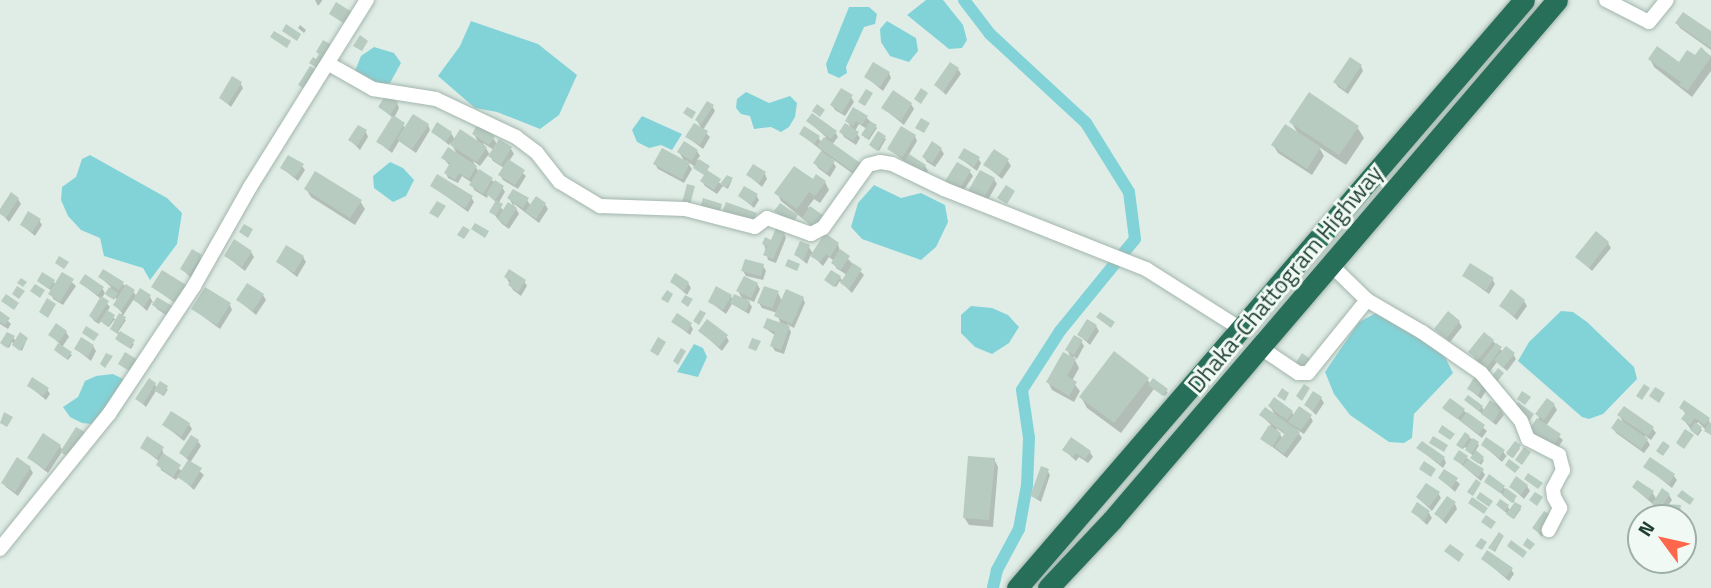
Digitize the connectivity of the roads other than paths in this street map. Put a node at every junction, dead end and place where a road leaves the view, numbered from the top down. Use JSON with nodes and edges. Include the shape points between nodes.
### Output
{"nodes":[{"id":1,"x":367,"y":0,"type":"edge"},
{"id":2,"x":1524,"y":0,"type":"edge"},
{"id":3,"x":1557,"y":0,"type":"edge"},
{"id":4,"x":1606,"y":0,"type":"edge"},
{"id":5,"x":1667,"y":0,"type":"edge"},
{"id":6,"x":329,"y":64,"type":"junction"},
{"id":7,"x":1331,"y":265,"type":"junction"},
{"id":8,"x":1367,"y":300,"type":"junction"},
{"id":9,"x":1241,"y":329,"type":"junction"},
{"id":10,"x":1261,"y":348,"type":"junction"},
{"id":11,"x":1549,"y":530,"type":"dead end"},
{"id":12,"x":0,"y":549,"type":"edge"},
{"id":13,"x":1020,"y":585,"type":"edge"},
{"id":14,"x":1048,"y":588,"type":"edge"}],
"edges":[{"from":1,"to":6,"type":"street"},
{"from":2,"to":9,"type":"highway","name":"Dhaka-Chattogram Highway"},
{"from":3,"to":7,"type":"highway","name":"Dhaka-Chattogram Highway"},
{"from":4,"to":5,"type":"street","via":[[1649,22]]},
{"from":6,"to":9,"type":"street","via":[[373,89],[436,99],[506,133],[537,153],[560,183],[600,206],[685,209],[755,227],[767,218],[810,234],[823,228],[868,165],[880,162],[1146,269]]},
{"from":6,"to":12,"type":"street","via":[[250,187],[194,286],[109,414]]},
{"from":7,"to":8,"type":"street"},
{"from":7,"to":10,"type":"highway","name":"Dhaka-Chattogram Highway"},
{"from":8,"to":10,"type":"street","via":[[1308,373],[1298,373]]},
{"from":8,"to":11,"type":"street","via":[[1474,368],[1517,415],[1528,439],[1559,455],[1563,470],[1553,497],[1560,508]]},
{"from":9,"to":13,"type":"highway","name":"Dhaka-Chattogram Highway"},
{"from":10,"to":14,"type":"highway","name":"Dhaka-Chattogram Highway"}]}
